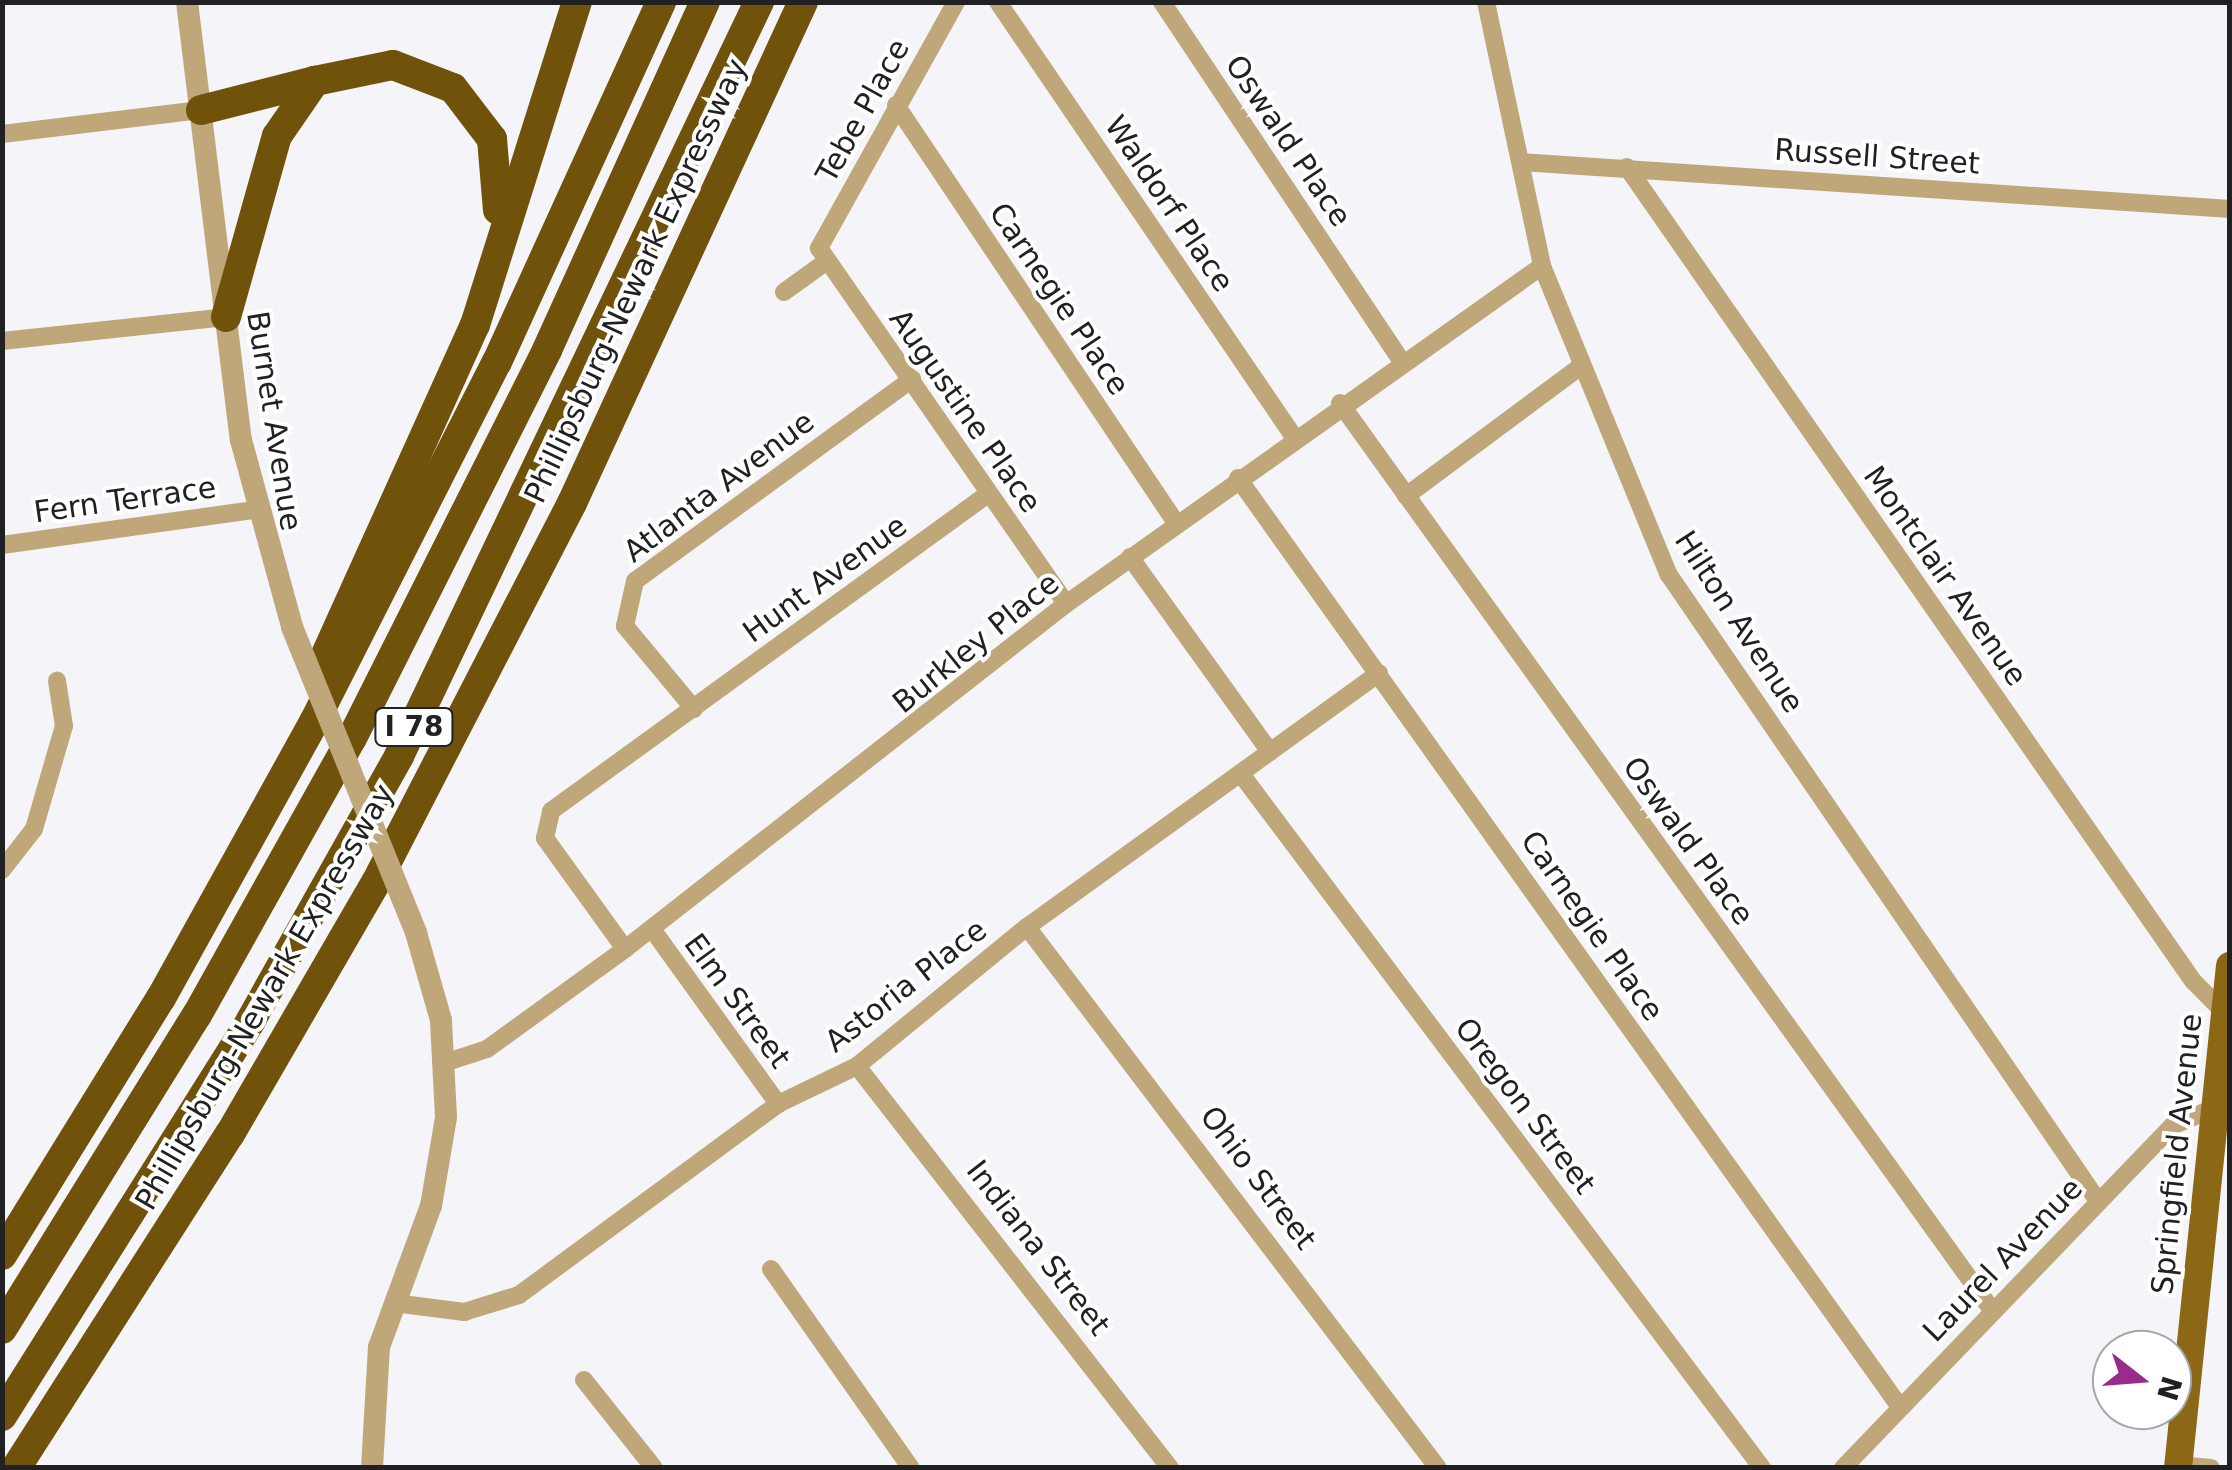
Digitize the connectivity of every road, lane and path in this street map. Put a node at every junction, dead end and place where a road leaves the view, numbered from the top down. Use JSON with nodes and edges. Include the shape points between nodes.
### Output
{"nodes":[{"id":1,"x":187,"y":2,"type":"edge"},
{"id":2,"x":577,"y":2,"type":"edge"},
{"id":3,"x":662,"y":2,"type":"edge"},
{"id":4,"x":705,"y":2,"type":"edge"},
{"id":5,"x":759,"y":2,"type":"edge"},
{"id":6,"x":803,"y":2,"type":"edge"},
{"id":7,"x":819,"y":2,"type":"edge"},
{"id":8,"x":956,"y":2,"type":"edge"},
{"id":9,"x":998,"y":2,"type":"edge"},
{"id":10,"x":1162,"y":2,"type":"edge"},
{"id":11,"x":1486,"y":2,"type":"edge"},
{"id":12,"x":315,"y":81,"type":"junction"},
{"id":13,"x":896,"y":106,"type":"junction"},
{"id":14,"x":201,"y":110,"type":"junction"},
{"id":15,"x":745,"y":132,"type":"junction"},
{"id":16,"x":2,"y":134,"type":"edge"},
{"id":17,"x":1520,"y":162,"type":"junction"},
{"id":18,"x":1626,"y":166,"type":"junction"},
{"id":19,"x":2230,"y":209,"type":"edge"},
{"id":20,"x":823,"y":254,"type":"junction"},
{"id":21,"x":1542,"y":266,"type":"junction"},
{"id":22,"x":493,"y":274,"type":"junction"},
{"id":23,"x":784,"y":292,"type":"dead end"},
{"id":24,"x":226,"y":317,"type":"junction"},
{"id":25,"x":2,"y":341,"type":"edge"},
{"id":26,"x":1401,"y":360,"type":"junction"},
{"id":27,"x":1580,"y":368,"type":"junction"},
{"id":28,"x":912,"y":379,"type":"junction"},
{"id":29,"x":1340,"y":403,"type":"junction"},
{"id":30,"x":1294,"y":437,"type":"junction"},
{"id":31,"x":1238,"y":478,"type":"junction"},
{"id":32,"x":988,"y":494,"type":"junction"},
{"id":33,"x":1406,"y":496,"type":"junction"},
{"id":34,"x":255,"y":510,"type":"junction"},
{"id":35,"x":1176,"y":523,"type":"junction"},
{"id":36,"x":2,"y":545,"type":"edge"},
{"id":37,"x":1130,"y":557,"type":"junction"},
{"id":38,"x":1066,"y":604,"type":"junction"},
{"id":39,"x":1378,"y":673,"type":"junction"},
{"id":40,"x":57,"y":680,"type":"dead end"},
{"id":41,"x":694,"y":709,"type":"junction"},
{"id":42,"x":1270,"y":752,"type":"junction"},
{"id":43,"x":1244,"y":778,"type":"junction"},
{"id":44,"x":263,"y":816,"type":"junction"},
{"id":45,"x":2,"y":870,"type":"edge"},
{"id":46,"x":1027,"y":927,"type":"junction"},
{"id":47,"x":652,"y":929,"type":"junction"},
{"id":48,"x":625,"y":949,"type":"junction"},
{"id":49,"x":2230,"y":966,"type":"edge"},
{"id":50,"x":2224,"y":1013,"type":"junction"},
{"id":51,"x":446,"y":1062,"type":"junction"},
{"id":52,"x":857,"y":1066,"type":"junction"},
{"id":53,"x":778,"y":1104,"type":"junction"},
{"id":54,"x":2214,"y":1108,"type":"junction"},
{"id":55,"x":2098,"y":1200,"type":"junction"},
{"id":56,"x":2,"y":1255,"type":"edge"},
{"id":57,"x":771,"y":1269,"type":"dead end"},
{"id":58,"x":394,"y":1302,"type":"junction"},
{"id":59,"x":1992,"y":1310,"type":"junction"},
{"id":60,"x":2,"y":1329,"type":"edge"},
{"id":61,"x":584,"y":1380,"type":"dead end"},
{"id":62,"x":1900,"y":1407,"type":"junction"},
{"id":63,"x":2,"y":1416,"type":"edge"},
{"id":64,"x":2178,"y":1466,"type":"edge"},
{"id":65,"x":16,"y":1468,"type":"edge"},
{"id":66,"x":372,"y":1468,"type":"edge"},
{"id":67,"x":654,"y":1468,"type":"edge"},
{"id":68,"x":911,"y":1468,"type":"edge"},
{"id":69,"x":1170,"y":1468,"type":"edge"},
{"id":70,"x":1438,"y":1468,"type":"edge"},
{"id":71,"x":1762,"y":1468,"type":"edge"},
{"id":72,"x":1844,"y":1468,"type":"edge"},
{"id":73,"x":2212,"y":1468,"type":"edge"}],
"edges":[{"from":1,"to":14,"type":"street","name":"Burnet Avenue"},
{"from":2,"to":22,"type":"highway"},
{"from":3,"to":44,"type":"highway","via":[[453,453]]},
{"from":4,"to":60,"type":"highway","name":"Phillipsburg-Newark Expressway","number":"I 78","via":[[539,366],[352,738],[188,1031]]},
{"from":5,"to":63,"type":"highway","name":"Phillipsburg-Newark Expressway","number":"I 78","via":[[575,404],[399,756],[242,1035]]},
{"from":6,"to":15,"type":"highway","name":"Phillipsburg-Newark Expressway","number":"I 78"},
{"from":7,"to":15,"type":"highway"},
{"from":8,"to":13,"type":"street","name":"Tebe Place"},
{"from":9,"to":30,"type":"street","name":"Waldorf Place"},
{"from":10,"to":26,"type":"street","name":"Oswald Place"},
{"from":11,"to":17,"type":"street","name":"Hilton Avenue"},
{"from":12,"to":14,"type":"highway"},
{"from":12,"to":22,"type":"highway","via":[[403,66],[443,80],[473,106],[499,162]]},
{"from":12,"to":24,"type":"highway","via":[[277,136]]},
{"from":13,"to":20,"type":"street","name":"Tebe Place"},
{"from":13,"to":35,"type":"street","name":"Carnegie Place"},
{"from":14,"to":16,"type":"street"},
{"from":14,"to":24,"type":"street","name":"Burnet Avenue"},
{"from":15,"to":65,"type":"highway","name":"Phillipsburg-Newark Expressway","number":"I 78","via":[[579,487],[381,873],[204,1177]]},
{"from":17,"to":18,"type":"street","name":"Russell Street"},
{"from":17,"to":21,"type":"street","name":"Hilton Avenue"},
{"from":18,"to":19,"type":"street","name":"Russell Street"},
{"from":18,"to":50,"type":"street","name":"Montclair Avenue","via":[[2193,981]]},
{"from":20,"to":23,"type":"street"},
{"from":20,"to":28,"type":"street","name":"Augustine Place"},
{"from":21,"to":26,"type":"street","name":"Burkley Place"},
{"from":21,"to":27,"type":"street","name":"Hilton Avenue"},
{"from":22,"to":44,"type":"highway"},
{"from":24,"to":25,"type":"street"},
{"from":24,"to":34,"type":"street","name":"Burnet Avenue"},
{"from":26,"to":29,"type":"street","name":"Burkley Place"},
{"from":27,"to":33,"type":"street"},
{"from":27,"to":55,"type":"street","name":"Hilton Avenue","via":[[1669,575]]},
{"from":28,"to":32,"type":"street","name":"Augustine Place"},
{"from":28,"to":41,"type":"street","name":"Atlanta Avenue","via":[[629,590],[626,626]]},
{"from":29,"to":30,"type":"street","name":"Burkley Place"},
{"from":29,"to":33,"type":"street","name":"Oswald Place"},
{"from":30,"to":31,"type":"street","name":"Burkley Place"},
{"from":31,"to":35,"type":"street","name":"Burkley Place"},
{"from":31,"to":39,"type":"street","name":"Carnegie Place"},
{"from":32,"to":38,"type":"street","name":"Augustine Place"},
{"from":32,"to":41,"type":"street","name":"Hunt Avenue"},
{"from":33,"to":59,"type":"street","name":"Oswald Place"},
{"from":34,"to":36,"type":"street","name":"Fern Terrace"},
{"from":34,"to":51,"type":"street","name":"Burnet Avenue","bridge":true,"via":[[292,627],[416,933]]},
{"from":35,"to":37,"type":"street","name":"Burkley Place"},
{"from":37,"to":38,"type":"street","name":"Burkley Place"},
{"from":37,"to":42,"type":"street"},
{"from":38,"to":47,"type":"street","name":"Burkley Place"},
{"from":39,"to":42,"type":"street","name":"Astoria Place"},
{"from":39,"to":62,"type":"street","name":"Carnegie Place"},
{"from":40,"to":45,"type":"street","via":[[64,726],[34,829]]},
{"from":41,"to":48,"type":"street","via":[[542,826]]},
{"from":42,"to":43,"type":"street","name":"Astoria Place"},
{"from":43,"to":46,"type":"street","name":"Astoria Place"},
{"from":43,"to":71,"type":"street","name":"Oregon Street"},
{"from":44,"to":56,"type":"highway"},
{"from":46,"to":52,"type":"street","name":"Astoria Place"},
{"from":46,"to":70,"type":"street","name":"Ohio Street"},
{"from":47,"to":48,"type":"street","name":"Burkley Place"},
{"from":47,"to":53,"type":"street","name":"Elm Street"},
{"from":48,"to":51,"type":"street","name":"Burkley Place","via":[[487,1049]]},
{"from":49,"to":50,"type":"main road","name":"Springfield Avenue"},
{"from":50,"to":54,"type":"main road","name":"Springfield Avenue"},
{"from":51,"to":58,"type":"street","name":"Burnet Avenue","via":[[436,1185]]},
{"from":52,"to":53,"type":"street","name":"Astoria Place"},
{"from":52,"to":69,"type":"street","name":"Indiana Street"},
{"from":53,"to":58,"type":"street","name":"Astoria Place","via":[[519,1296],[454,1313]]},
{"from":54,"to":55,"type":"street","name":"Laurel Avenue","via":[[2172,1126]]},
{"from":54,"to":64,"type":"main road","name":"Springfield Avenue"},
{"from":55,"to":59,"type":"street","name":"Laurel Avenue"},
{"from":57,"to":68,"type":"street"},
{"from":58,"to":66,"type":"street","name":"Burnet Avenue","via":[[372,1388]]},
{"from":59,"to":62,"type":"street","name":"Laurel Avenue"},
{"from":61,"to":67,"type":"street"},
{"from":62,"to":72,"type":"street","name":"Laurel Avenue"},
{"from":64,"to":73,"type":"street"}]}
